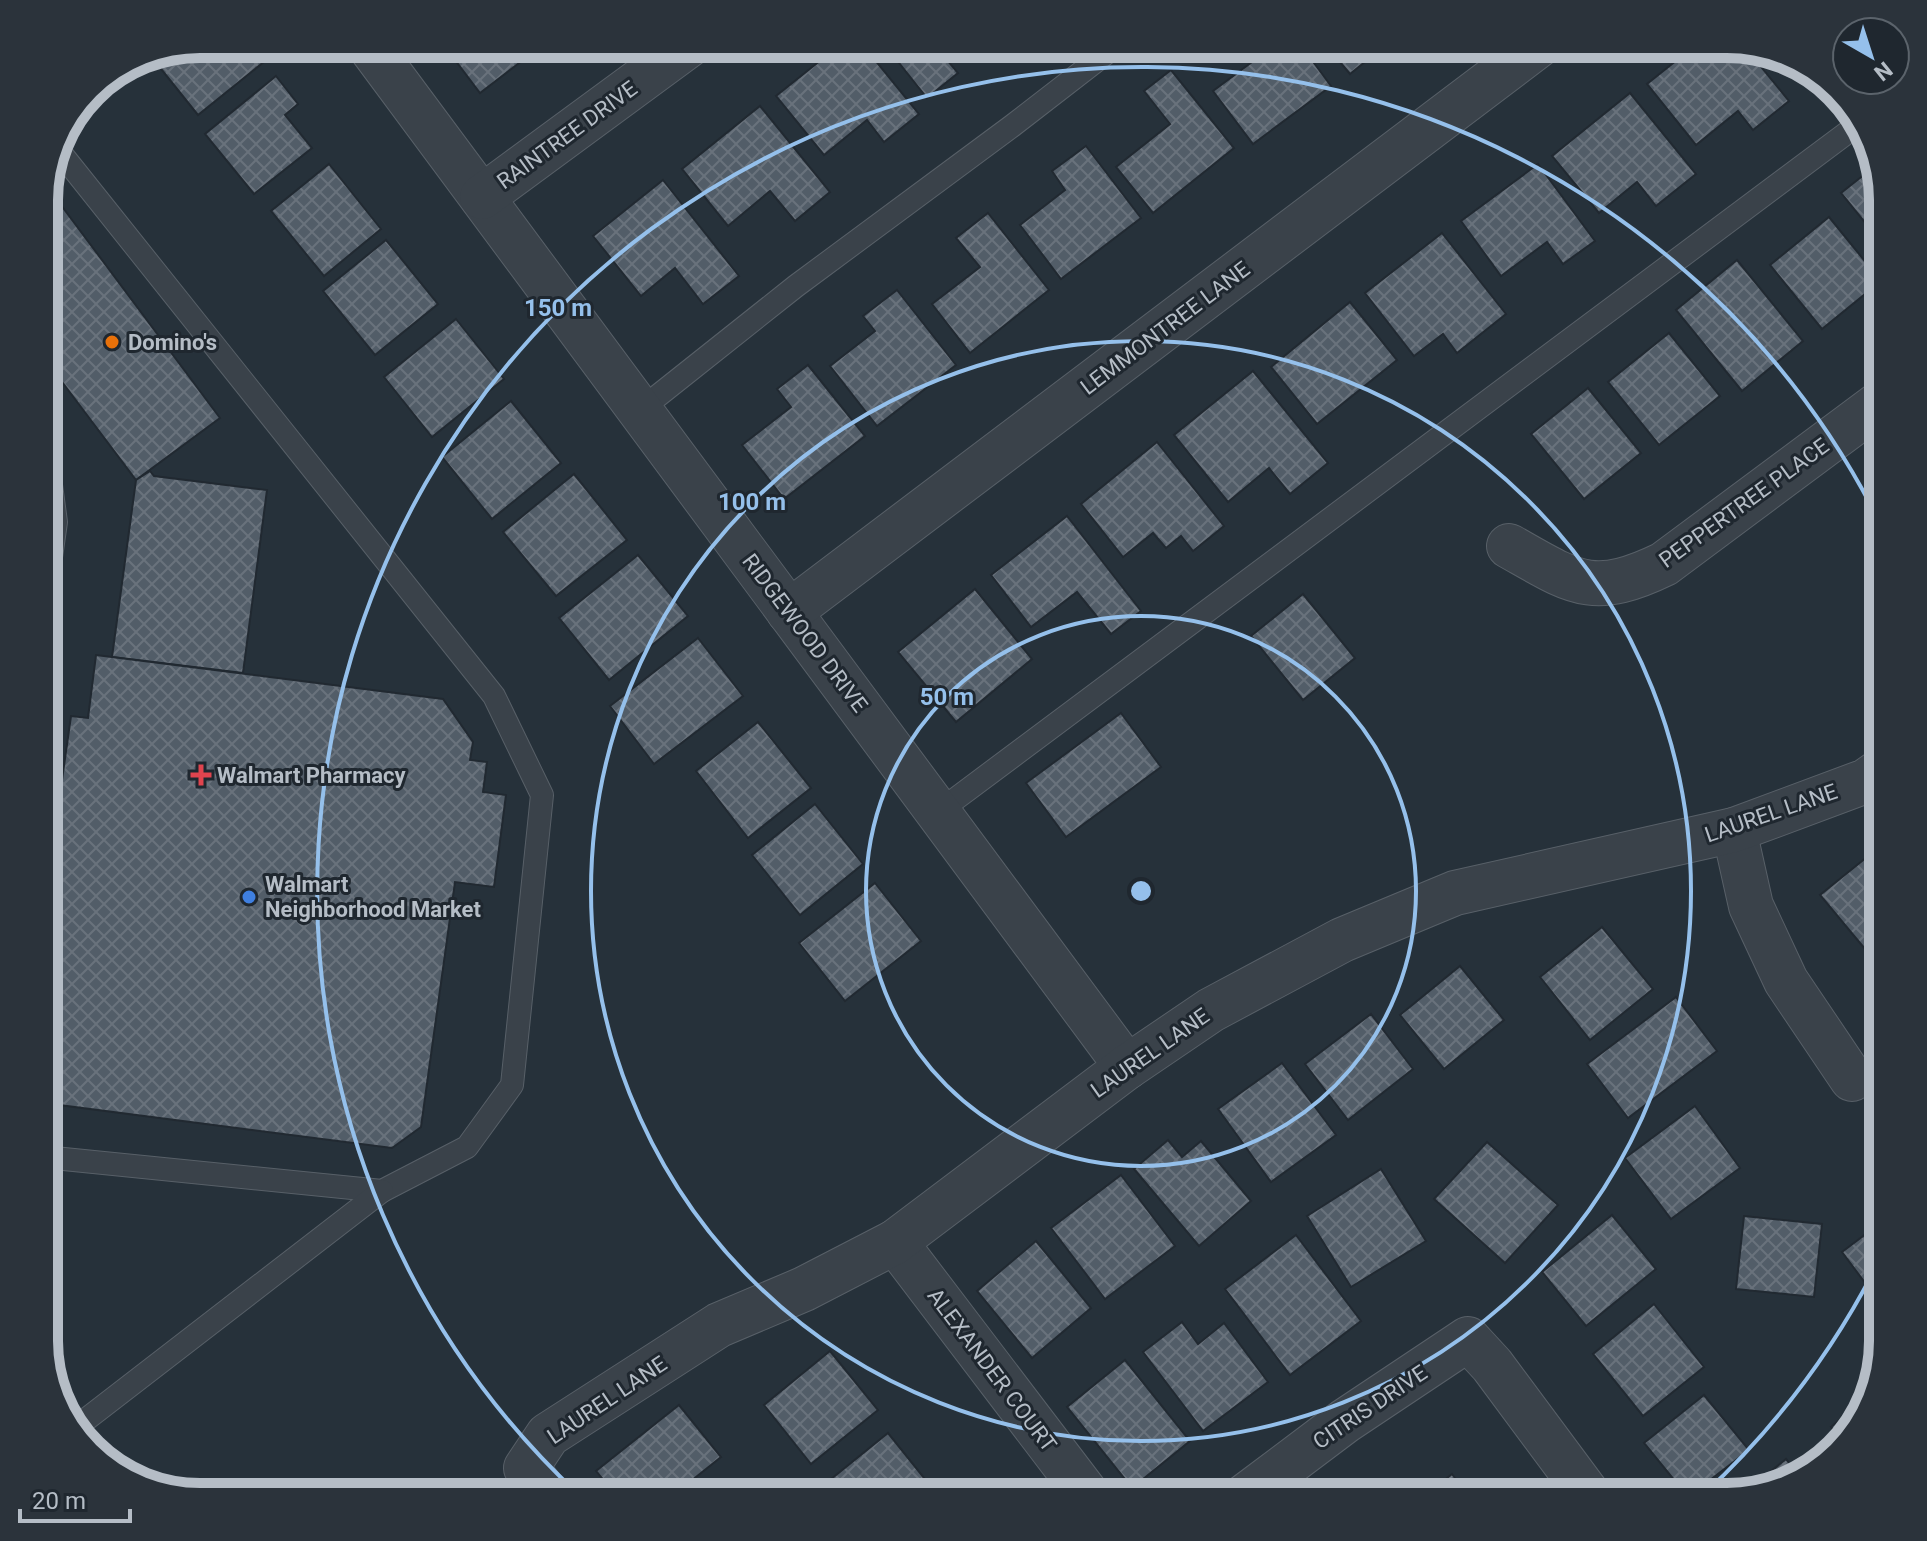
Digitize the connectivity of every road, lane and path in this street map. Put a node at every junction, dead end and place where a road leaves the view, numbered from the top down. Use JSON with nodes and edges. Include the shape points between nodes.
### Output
{"nodes":[{"id":1,"x":378,"y":58,"type":"edge"},
{"id":2,"x":671,"y":58,"type":"edge"},
{"id":3,"x":1100,"y":58,"type":"edge"},
{"id":4,"x":1521,"y":58,"type":"edge"},
{"id":5,"x":1851,"y":130,"type":"edge"},
{"id":6,"x":65,"y":158,"type":"edge"},
{"id":7,"x":482,"y":197,"type":"junction"},
{"id":8,"x":640,"y":410,"type":"junction"},
{"id":9,"x":1869,"y":411,"type":"edge"},
{"id":10,"x":1509,"y":546,"type":"dead end"},
{"id":11,"x":789,"y":612,"type":"junction"},
{"id":12,"x":1869,"y":779,"type":"edge"},
{"id":13,"x":938,"y":812,"type":"junction"},
{"id":14,"x":1734,"y":830,"type":"junction"},
{"id":15,"x":1127,"y":1067,"type":"junction"},
{"id":16,"x":1852,"y":1079,"type":"dead end"},
{"id":17,"x":58,"y":1158,"type":"edge"},
{"id":18,"x":382,"y":1191,"type":"junction"},
{"id":19,"x":895,"y":1242,"type":"junction"},
{"id":20,"x":83,"y":1422,"type":"edge"},
{"id":21,"x":538,"y":1483,"type":"edge"},
{"id":22,"x":1078,"y":1483,"type":"edge"},
{"id":23,"x":1263,"y":1483,"type":"edge"},
{"id":24,"x":1580,"y":1483,"type":"edge"}],
"edges":[{"from":1,"to":7,"type":"street","name":"RIDGEWOOD DRIVE"},
{"from":2,"to":7,"type":"street","name":"RAINTREE DRIVE"},
{"from":3,"to":8,"type":"lane"},
{"from":4,"to":11,"type":"street","name":"LEMMONTREE LANE"},
{"from":5,"to":13,"type":"lane"},
{"from":6,"to":18,"type":"lane","via":[[494,696],[542,795],[512,1085],[467,1147]]},
{"from":7,"to":8,"type":"street","name":"RIDGEWOOD DRIVE"},
{"from":8,"to":11,"type":"street","name":"RIDGEWOOD DRIVE"},
{"from":9,"to":10,"type":"street","name":"PEPPERTREE PLACE","via":[[1664,564],[1640,576],[1596,585],[1565,577]]},
{"from":11,"to":13,"type":"street","name":"RIDGEWOOD DRIVE"},
{"from":12,"to":14,"type":"street","name":"LAUREL LANE"},
{"from":13,"to":15,"type":"street","name":"RIDGEWOOD DRIVE"},
{"from":14,"to":15,"type":"street","name":"LAUREL LANE","via":[[1455,893],[1342,940],[1211,1010]]},
{"from":14,"to":16,"type":"street","via":[[1751,906],[1786,981]]},
{"from":15,"to":19,"type":"street","name":"LAUREL LANE"},
{"from":17,"to":18,"type":"lane"},
{"from":18,"to":20,"type":"lane"},
{"from":19,"to":21,"type":"street","name":"LAUREL LANE","via":[[719,1325],[548,1435],[526,1468]]},
{"from":19,"to":22,"type":"street","name":"ALEXANDER COURT"},
{"from":23,"to":24,"type":"street","name":"CITRIS DRIVE","via":[[1468,1339]]}]}
